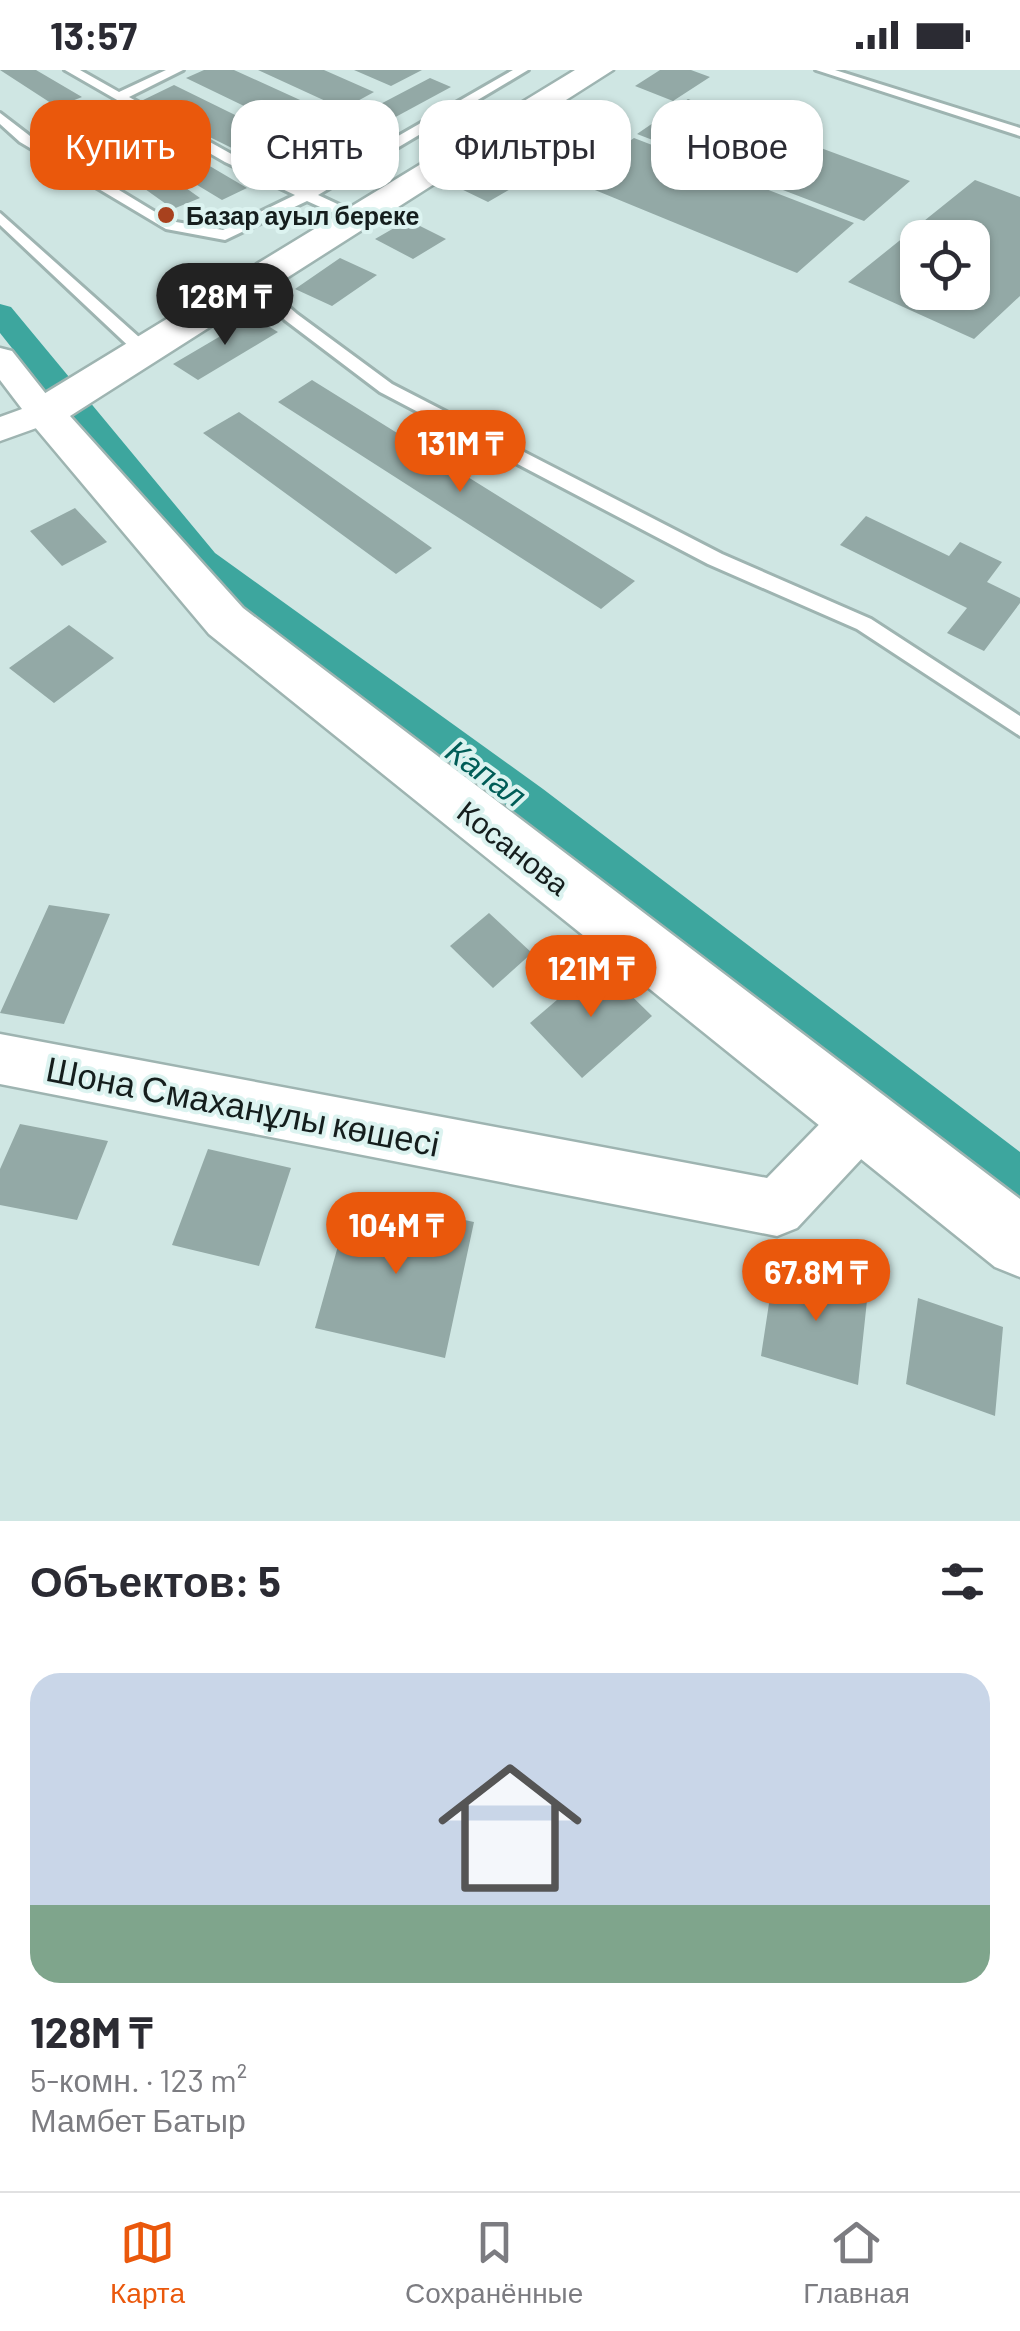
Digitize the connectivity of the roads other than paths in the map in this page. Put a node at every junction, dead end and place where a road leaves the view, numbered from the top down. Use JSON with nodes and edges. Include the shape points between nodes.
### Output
{"nodes":[{"id":1,"x":71,"y":70,"type":"edge"},
{"id":2,"x":177,"y":70,"type":"edge"},
{"id":3,"x":522,"y":70,"type":"edge"},
{"id":4,"x":822,"y":70,"type":"edge"},
{"id":5,"x":586,"y":72,"type":"edge"},
{"id":6,"x":118,"y":97,"type":"junction"},
{"id":7,"x":0,"y":117,"type":"edge"},
{"id":8,"x":1020,"y":132,"type":"edge"},
{"id":9,"x":307,"y":195,"type":"junction"},
{"id":10,"x":0,"y":218,"type":"edge"},
{"id":11,"x":356,"y":218,"type":"junction"},
{"id":12,"x":256,"y":283,"type":"junction"},
{"id":13,"x":143,"y":350,"type":"junction"},
{"id":14,"x":0,"y":358,"type":"edge"},
{"id":15,"x":22,"y":422,"type":"edge"},
{"id":16,"x":1020,"y":727,"type":"edge"},
{"id":17,"x":0,"y":1059,"type":"edge"},
{"id":18,"x":862,"y":1119,"type":"junction"},
{"id":19,"x":1020,"y":1242,"type":"edge"}],
"edges":[{"from":1,"to":6,"type":"lane"},
{"from":2,"to":6,"type":"lane"},
{"from":3,"to":9,"type":"lane"},
{"from":4,"to":8,"type":"lane"},
{"from":5,"to":11,"type":"street"},
{"from":6,"to":9,"type":"lane"},
{"from":7,"to":9,"type":"lane","via":[[166,225],[226,235]]},
{"from":9,"to":11,"type":"lane"},
{"from":10,"to":13,"type":"lane"},
{"from":11,"to":12,"type":"street"},
{"from":12,"to":13,"type":"street"},
{"from":12,"to":16,"type":"lane","via":[[386,388],[715,559],[864,624]]},
{"from":13,"to":15,"type":"street"},
{"from":14,"to":15,"type":"street"},
{"from":15,"to":18,"type":"street","name":"Косанова","via":[[226,621]]},
{"from":17,"to":18,"type":"street","name":"Шона Смаханұлы көшесі","via":[[776,1208]]},
{"from":18,"to":19,"type":"street","name":"Косанова"}]}
